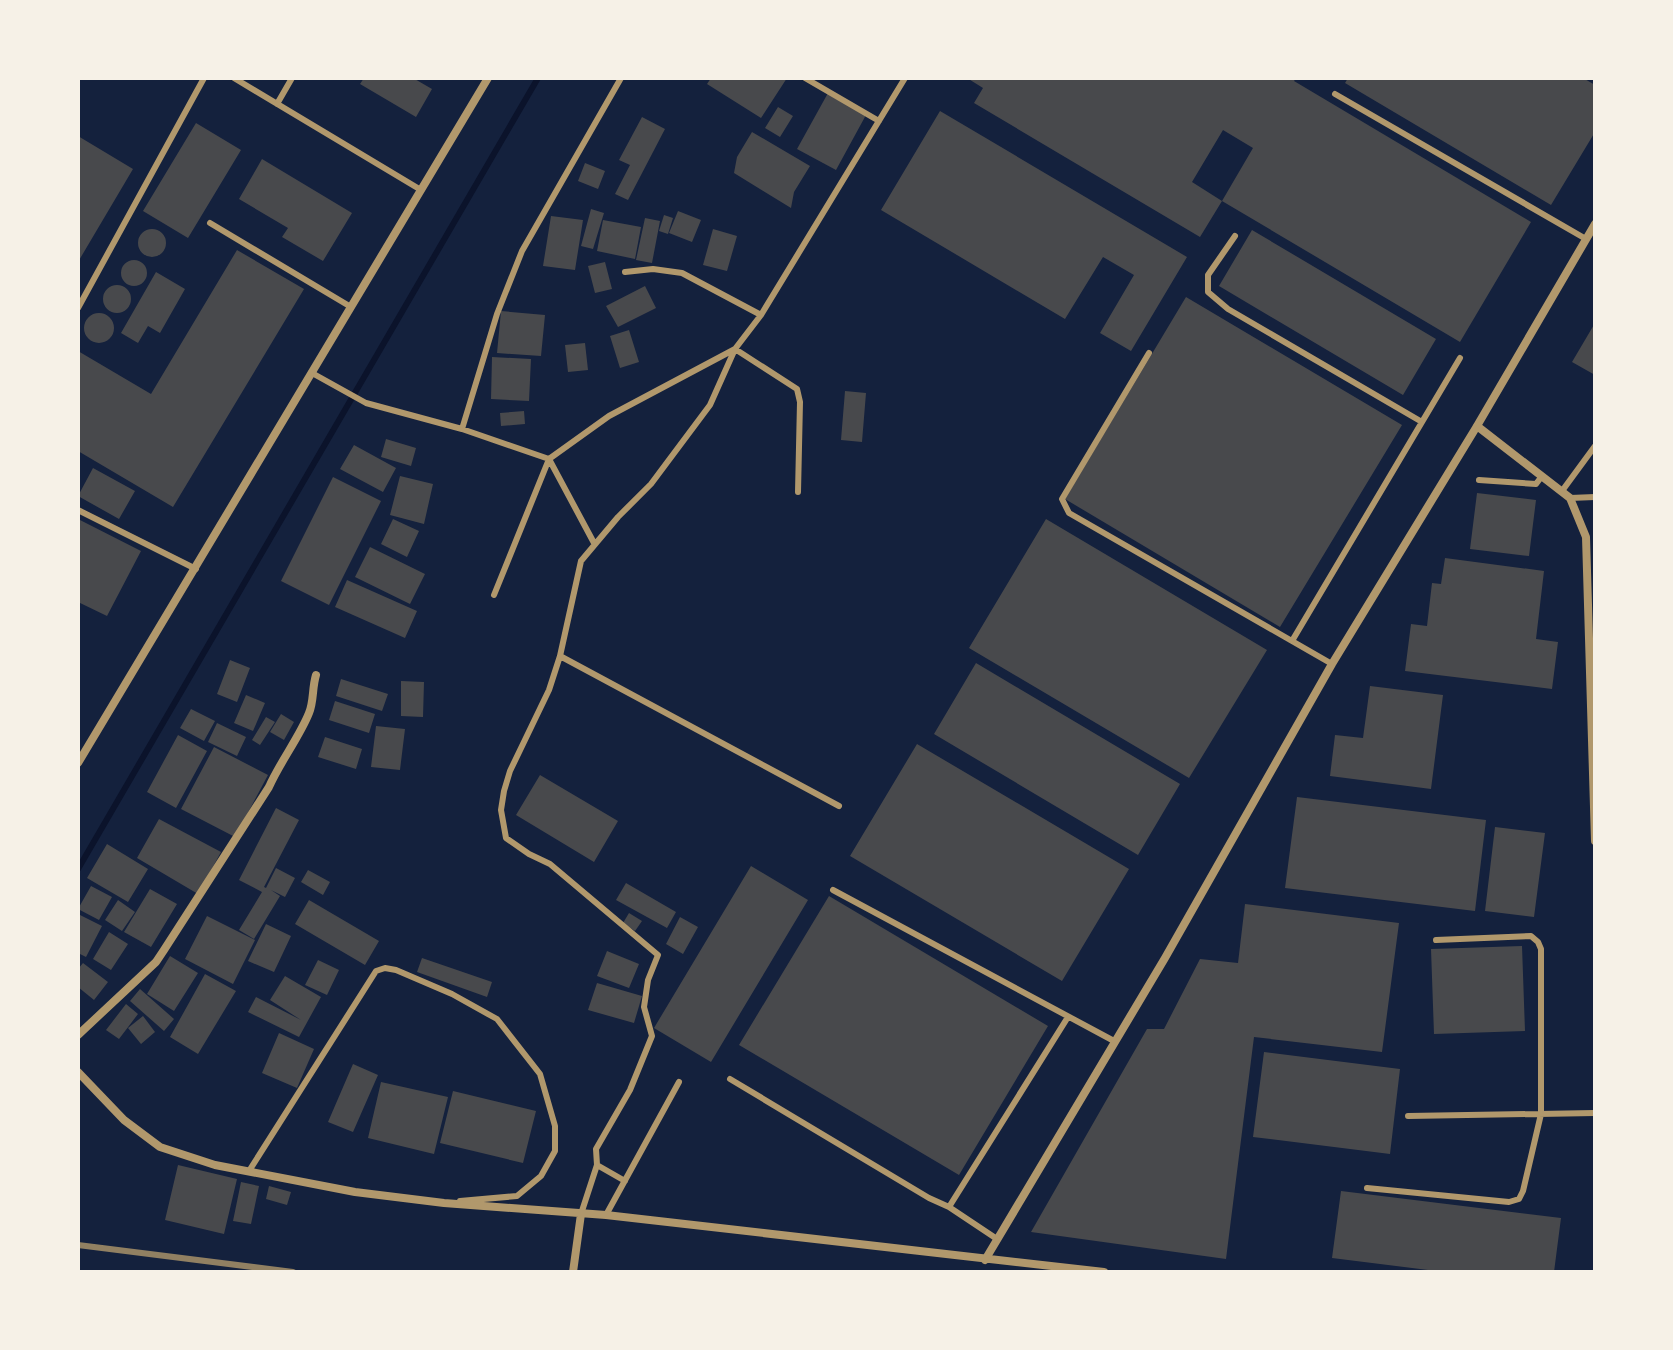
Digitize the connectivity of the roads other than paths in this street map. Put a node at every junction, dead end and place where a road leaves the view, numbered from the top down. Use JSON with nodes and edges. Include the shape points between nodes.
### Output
{"nodes":[{"id":1,"x":204,"y":78,"type":"edge"},
{"id":2,"x":234,"y":78,"type":"edge"},
{"id":3,"x":292,"y":78,"type":"edge"},
{"id":4,"x":488,"y":78,"type":"edge"},
{"id":5,"x":621,"y":78,"type":"edge"},
{"id":6,"x":805,"y":78,"type":"edge"},
{"id":7,"x":905,"y":78,"type":"edge"},
{"id":8,"x":1335,"y":94,"type":"dead end"},
{"id":9,"x":277,"y":104,"type":"junction"},
{"id":10,"x":879,"y":121,"type":"junction"},
{"id":11,"x":421,"y":190,"type":"junction"},
{"id":12,"x":210,"y":223,"type":"dead end"},
{"id":13,"x":1595,"y":224,"type":"edge"},
{"id":14,"x":1235,"y":236,"type":"dead end"},
{"id":15,"x":1586,"y":239,"type":"junction"},
{"id":16,"x":625,"y":272,"type":"dead end"},
{"id":17,"x":351,"y":307,"type":"junction"},
{"id":18,"x":78,"y":308,"type":"edge"},
{"id":19,"x":761,"y":315,"type":"junction"},
{"id":20,"x":735,"y":349,"type":"junction"},
{"id":21,"x":1149,"y":353,"type":"dead end"},
{"id":22,"x":1460,"y":358,"type":"dead end"},
{"id":23,"x":312,"y":373,"type":"junction"},
{"id":24,"x":1422,"y":422,"type":"junction"},
{"id":25,"x":1477,"y":426,"type":"junction"},
{"id":26,"x":462,"y":429,"type":"junction"},
{"id":27,"x":1595,"y":446,"type":"edge"},
{"id":28,"x":549,"y":459,"type":"junction"},
{"id":29,"x":1542,"y":476,"type":"junction"},
{"id":30,"x":1479,"y":480,"type":"dead end"},
{"id":31,"x":1562,"y":491,"type":"junction"},
{"id":32,"x":798,"y":492,"type":"dead end"},
{"id":33,"x":1595,"y":497,"type":"edge"},
{"id":34,"x":1570,"y":498,"type":"junction"},
{"id":35,"x":78,"y":510,"type":"edge"},
{"id":36,"x":594,"y":543,"type":"junction"},
{"id":37,"x":196,"y":569,"type":"junction"},
{"id":38,"x":494,"y":595,"type":"dead end"},
{"id":39,"x":1591,"y":597,"type":"edge"},
{"id":40,"x":1592,"y":627,"type":"edge"},
{"id":41,"x":1292,"y":641,"type":"junction"},
{"id":42,"x":560,"y":656,"type":"junction"},
{"id":43,"x":1332,"y":664,"type":"junction"},
{"id":44,"x":316,"y":675,"type":"dead end"},
{"id":45,"x":78,"y":763,"type":"edge"},
{"id":46,"x":1594,"y":765,"type":"edge"},
{"id":47,"x":839,"y":806,"type":"dead end"},
{"id":48,"x":1595,"y":841,"type":"edge"},
{"id":49,"x":833,"y":890,"type":"dead end"},
{"id":50,"x":1436,"y":940,"type":"dead end"},
{"id":51,"x":1068,"y":1017,"type":"junction"},
{"id":52,"x":78,"y":1035,"type":"edge"},
{"id":53,"x":1114,"y":1041,"type":"junction"},
{"id":54,"x":78,"y":1072,"type":"edge"},
{"id":55,"x":730,"y":1079,"type":"dead end"},
{"id":56,"x":679,"y":1082,"type":"dead end"},
{"id":57,"x":1595,"y":1113,"type":"edge"},
{"id":58,"x":1541,"y":1114,"type":"junction"},
{"id":59,"x":1408,"y":1116,"type":"dead end"},
{"id":60,"x":597,"y":1165,"type":"junction"},
{"id":61,"x":249,"y":1171,"type":"junction"},
{"id":62,"x":625,"y":1181,"type":"junction"},
{"id":63,"x":1367,"y":1188,"type":"dead end"},
{"id":64,"x":444,"y":1203,"type":"junction"},
{"id":65,"x":949,"y":1207,"type":"junction"},
{"id":66,"x":581,"y":1214,"type":"junction"},
{"id":67,"x":606,"y":1215,"type":"junction"},
{"id":68,"x":997,"y":1239,"type":"junction"},
{"id":69,"x":985,"y":1260,"type":"junction"},
{"id":70,"x":573,"y":1272,"type":"edge"},
{"id":71,"x":1104,"y":1272,"type":"edge"}],
"edges":[{"from":1,"to":18,"type":"lane"},
{"from":2,"to":9,"type":"lane"},
{"from":3,"to":9,"type":"lane"},
{"from":4,"to":11,"type":"street"},
{"from":5,"to":26,"type":"lane","via":[[522,251]]},
{"from":6,"to":10,"type":"lane"},
{"from":7,"to":10,"type":"lane"},
{"from":8,"to":15,"type":"lane"},
{"from":9,"to":11,"type":"lane"},
{"from":10,"to":19,"type":"lane"},
{"from":11,"to":17,"type":"street"},
{"from":12,"to":17,"type":"lane"},
{"from":13,"to":15,"type":"street"},
{"from":14,"to":24,"type":"lane","via":[[1208,275],[1208,292],[1228,309]]},
{"from":15,"to":25,"type":"street"},
{"from":16,"to":19,"type":"lane","via":[[682,273]]},
{"from":17,"to":23,"type":"street"},
{"from":19,"to":20,"type":"lane"},
{"from":20,"to":28,"type":"lane","via":[[609,416]]},
{"from":20,"to":32,"type":"lane","via":[[797,389]]},
{"from":20,"to":36,"type":"lane","via":[[710,405],[651,484]]},
{"from":21,"to":41,"type":"lane","via":[[1062,499],[1063,506]]},
{"from":22,"to":24,"type":"lane"},
{"from":23,"to":26,"type":"lane","via":[[366,403]]},
{"from":23,"to":37,"type":"street"},
{"from":24,"to":41,"type":"lane"},
{"from":25,"to":29,"type":"street"},
{"from":25,"to":43,"type":"street"},
{"from":26,"to":28,"type":"lane"},
{"from":27,"to":31,"type":"lane"},
{"from":28,"to":36,"type":"lane"},
{"from":28,"to":38,"type":"lane"},
{"from":29,"to":30,"type":"lane","via":[[1536,484]]},
{"from":29,"to":31,"type":"street"},
{"from":31,"to":34,"type":"street"},
{"from":33,"to":34,"type":"lane"},
{"from":34,"to":39,"type":"street","via":[[1586,537]]},
{"from":35,"to":37,"type":"lane"},
{"from":36,"to":42,"type":"lane","via":[[581,561]]},
{"from":37,"to":45,"type":"street"},
{"from":39,"to":40,"type":"street"},
{"from":40,"to":46,"type":"street"},
{"from":41,"to":43,"type":"lane"},
{"from":42,"to":47,"type":"lane"},
{"from":42,"to":60,"type":"lane","via":[[510,771],[501,810],[506,838],[550,864],[658,955],[644,1007],[652,1036],[630,1090],[598,1145]]},
{"from":43,"to":53,"type":"street"},
{"from":44,"to":52,"type":"street","via":[[310,712],[269,787],[164,950]]},
{"from":46,"to":48,"type":"street"},
{"from":49,"to":51,"type":"lane"},
{"from":50,"to":58,"type":"lane","via":[[1531,936],[1538,942]]},
{"from":51,"to":53,"type":"lane"},
{"from":51,"to":65,"type":"lane"},
{"from":53,"to":68,"type":"street"},
{"from":54,"to":61,"type":"street","via":[[124,1120],[160,1147]]},
{"from":55,"to":65,"type":"lane"},
{"from":56,"to":62,"type":"lane"},
{"from":57,"to":58,"type":"lane"},
{"from":58,"to":59,"type":"lane"},
{"from":58,"to":63,"type":"lane","via":[[1519,1199]]},
{"from":60,"to":62,"type":"lane"},
{"from":60,"to":66,"type":"lane"},
{"from":61,"to":64,"type":"street"},
{"from":61,"to":64,"type":"lane","via":[[376,971],[385,968],[452,994],[497,1019],[540,1074],[555,1126],[555,1151],[541,1176],[517,1196]]},
{"from":62,"to":67,"type":"lane"},
{"from":64,"to":66,"type":"street"},
{"from":65,"to":68,"type":"lane"},
{"from":66,"to":67,"type":"street"},
{"from":66,"to":70,"type":"street"},
{"from":67,"to":69,"type":"street"},
{"from":68,"to":69,"type":"street"},
{"from":69,"to":71,"type":"street"}]}
